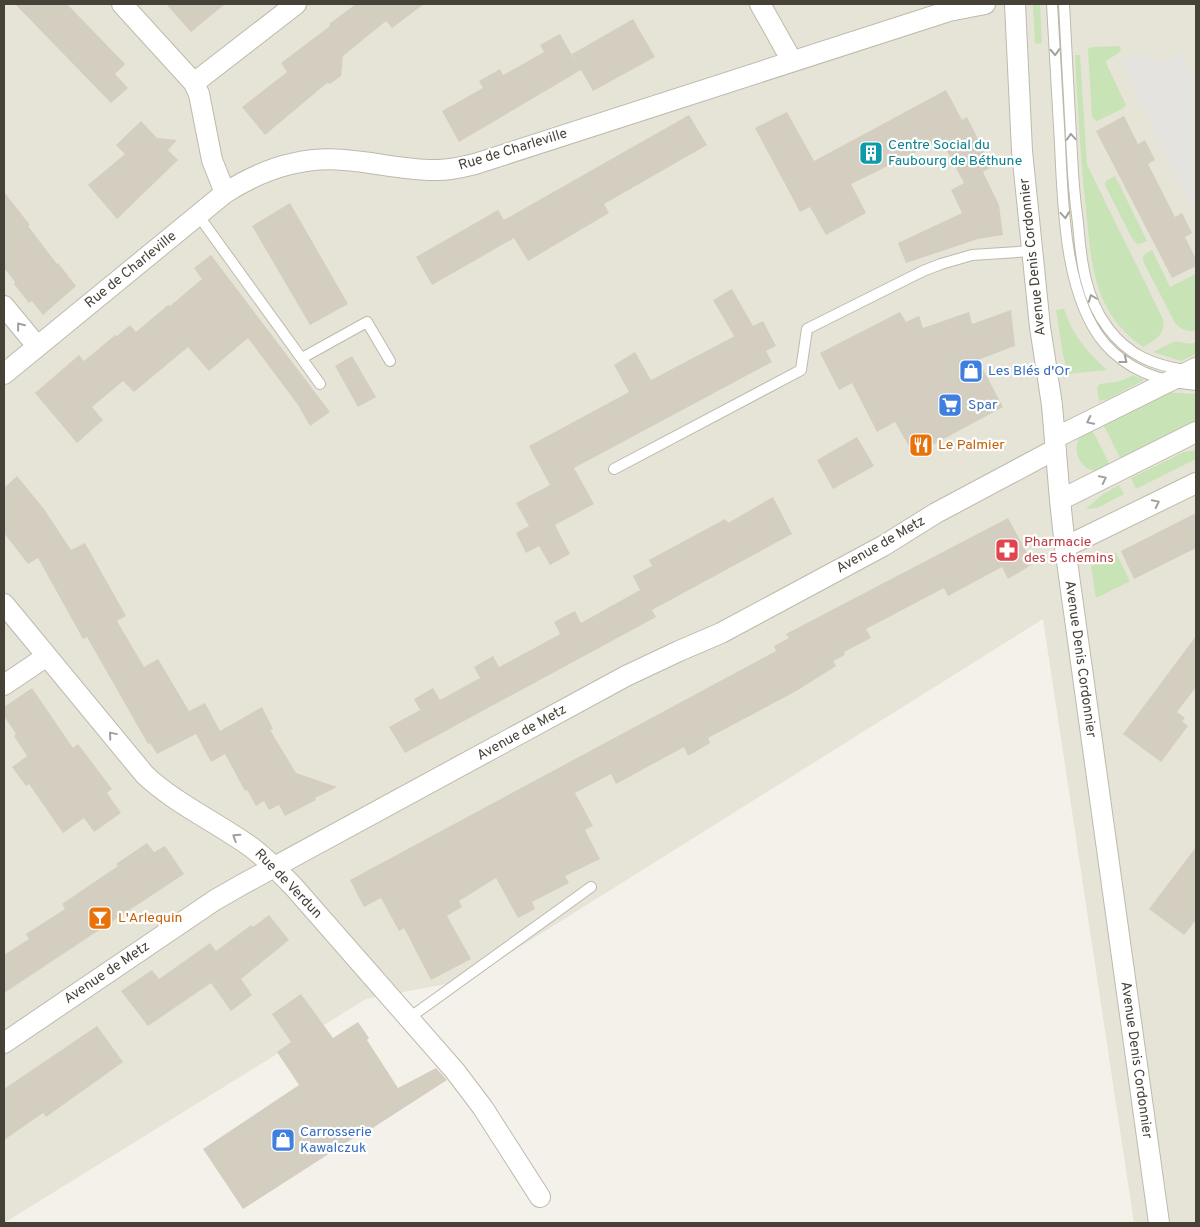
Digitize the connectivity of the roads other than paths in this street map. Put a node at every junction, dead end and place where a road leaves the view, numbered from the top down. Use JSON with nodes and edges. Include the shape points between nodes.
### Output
{"nodes":[{"id":1,"x":122,"y":4,"type":"edge"},
{"id":2,"x":296,"y":4,"type":"edge"},
{"id":3,"x":760,"y":4,"type":"edge"},
{"id":4,"x":985,"y":4,"type":"edge"},
{"id":5,"x":1015,"y":4,"type":"edge"},
{"id":6,"x":1052,"y":4,"type":"edge"},
{"id":7,"x":1064,"y":4,"type":"edge"},
{"id":8,"x":792,"y":61,"type":"junction"},
{"id":9,"x":194,"y":83,"type":"junction"},
{"id":10,"x":225,"y":193,"type":"junction"},
{"id":11,"x":198,"y":215,"type":"junction"},
{"id":12,"x":1032,"y":251,"type":"junction"},
{"id":13,"x":4,"y":306,"type":"edge"},
{"id":14,"x":37,"y":346,"type":"junction"},
{"id":15,"x":302,"y":358,"type":"junction"},
{"id":16,"x":390,"y":361,"type":"dead end"},
{"id":17,"x":1195,"y":373,"type":"edge"},
{"id":18,"x":4,"y":374,"type":"edge"},
{"id":19,"x":1170,"y":381,"type":"junction"},
{"id":20,"x":320,"y":384,"type":"dead end"},
{"id":21,"x":1196,"y":432,"type":"edge"},
{"id":22,"x":1056,"y":444,"type":"junction"},
{"id":23,"x":614,"y":470,"type":"dead end"},
{"id":24,"x":1196,"y":482,"type":"edge"},
{"id":25,"x":1060,"y":500,"type":"junction"},
{"id":26,"x":1065,"y":548,"type":"junction"},
{"id":27,"x":4,"y":604,"type":"edge"},
{"id":28,"x":47,"y":656,"type":"junction"},
{"id":29,"x":4,"y":685,"type":"edge"},
{"id":30,"x":274,"y":867,"type":"junction"},
{"id":31,"x":591,"y":886,"type":"dead end"},
{"id":32,"x":409,"y":1018,"type":"junction"},
{"id":33,"x":4,"y":1043,"type":"edge"},
{"id":34,"x":540,"y":1197,"type":"dead end"},
{"id":35,"x":1159,"y":1223,"type":"edge"}],
"edges":[{"from":1,"to":9,"type":"street"},
{"from":2,"to":9,"type":"street"},
{"from":3,"to":8,"type":"street"},
{"from":4,"to":8,"type":"street","name":"Rue de Charleville","via":[[949,11]]},
{"from":5,"to":12,"type":"street","name":"Avenue Denis Cordonnier","via":[[1022,151]]},
{"from":6,"to":19,"type":"lane","one_way":true,"via":[[1062,179],[1070,257],[1079,295],[1093,326],[1114,352],[1132,366]]},
{"from":17,"to":7,"type":"lane","one_way":true,"via":[[1155,364],[1125,346],[1108,328],[1088,288],[1074,189]]},
{"from":8,"to":10,"type":"street","name":"Rue de Charleville","via":[[475,164],[424,170],[344,160],[310,160],[274,168]]},
{"from":9,"to":10,"type":"street","via":[[212,160]]},
{"from":10,"to":11,"type":"street","name":"Rue de Charleville"},
{"from":11,"to":14,"type":"street","name":"Rue de Charleville"},
{"from":11,"to":15,"type":"lane"},
{"from":12,"to":22,"type":"street","name":"Avenue Denis Cordonnier"},
{"from":12,"to":23,"type":"lane","via":[[972,254],[940,264],[807,329],[801,370]]},
{"from":14,"to":13,"type":"street","one_way":true},
{"from":14,"to":18,"type":"street","name":"Rue de Charleville"},
{"from":15,"to":16,"type":"lane","via":[[367,322]]},
{"from":15,"to":20,"type":"lane"},
{"from":17,"to":19,"type":"street","name":"Avenue de Metz"},
{"from":19,"to":22,"type":"street","name":"Avenue de Metz","one_way":true},
{"from":25,"to":21,"type":"street","one_way":true},
{"from":22,"to":25,"type":"street","name":"Avenue Denis Cordonnier"},
{"from":22,"to":30,"type":"street","name":"Avenue de Metz","via":[[882,546],[721,633],[626,676]]},
{"from":26,"to":24,"type":"street","one_way":true},
{"from":25,"to":26,"type":"street","name":"Avenue Denis Cordonnier"},
{"from":26,"to":35,"type":"street","name":"Avenue Denis Cordonnier"},
{"from":27,"to":28,"type":"street","name":"Rue de Verdun"},
{"from":28,"to":29,"type":"street"},
{"from":30,"to":28,"type":"street","name":"Rue de Verdun","one_way":true,"via":[[253,848],[154,783]]},
{"from":30,"to":32,"type":"street","name":"Rue de Verdun"},
{"from":30,"to":33,"type":"street","name":"Avenue de Metz","via":[[216,900]]},
{"from":31,"to":32,"type":"lane"},
{"from":32,"to":34,"type":"street","name":"Rue de Verdun","via":[[469,1088]]}]}
